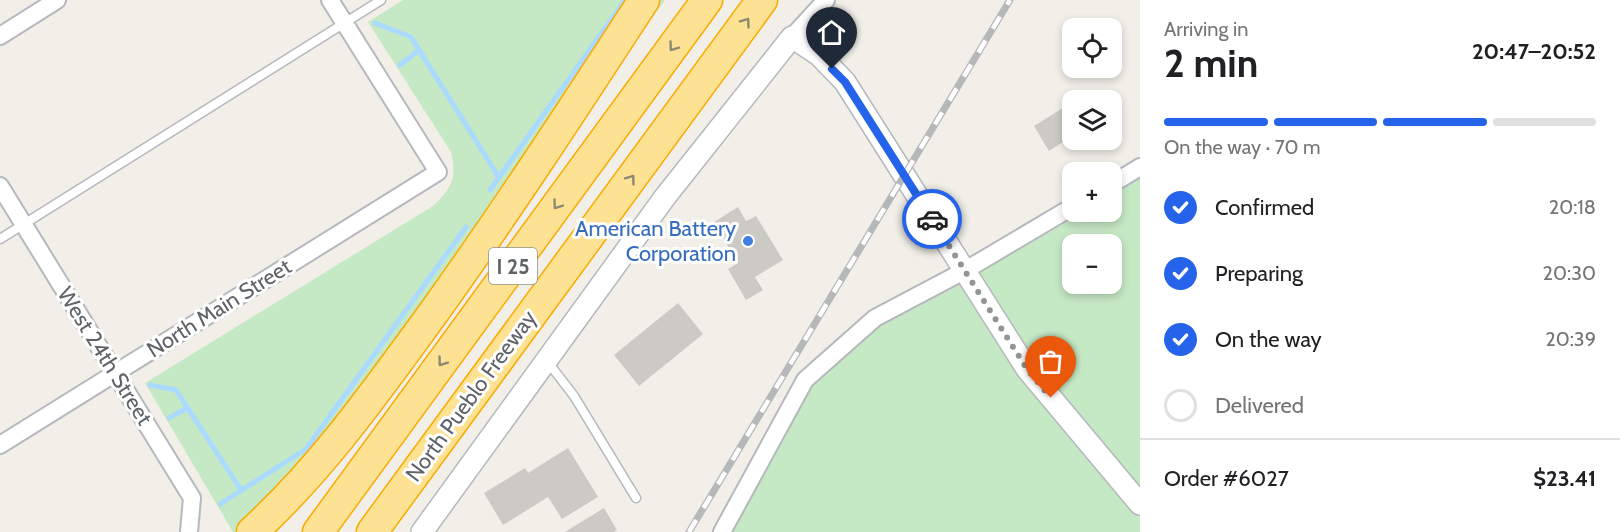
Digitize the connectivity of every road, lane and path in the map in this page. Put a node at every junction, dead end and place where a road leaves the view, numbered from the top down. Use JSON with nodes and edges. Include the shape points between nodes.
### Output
{"nodes":[{"id":1,"x":57,"y":0,"type":"edge"},
{"id":2,"x":330,"y":0,"type":"edge"},
{"id":3,"x":381,"y":0,"type":"edge"},
{"id":4,"x":644,"y":0,"type":"edge"},
{"id":5,"x":707,"y":0,"type":"edge"},
{"id":6,"x":762,"y":0,"type":"edge"},
{"id":7,"x":826,"y":0,"type":"edge"},
{"id":8,"x":343,"y":24,"type":"junction"},
{"id":9,"x":0,"y":36,"type":"edge"},
{"id":10,"x":792,"y":37,"type":"junction"},
{"id":11,"x":1140,"y":167,"type":"edge"},
{"id":12,"x":1122,"y":178,"type":"edge"},
{"id":13,"x":0,"y":186,"type":"edge"},
{"id":14,"x":1062,"y":213,"type":"edge"},
{"id":15,"x":24,"y":225,"type":"junction"},
{"id":16,"x":0,"y":239,"type":"edge"},
{"id":17,"x":964,"y":272,"type":"junction"},
{"id":18,"x":546,"y":361,"type":"junction"},
{"id":19,"x":116,"y":372,"type":"junction"},
{"id":20,"x":0,"y":445,"type":"edge"},
{"id":21,"x":636,"y":498,"type":"dead end"},
{"id":22,"x":1140,"y":504,"type":"edge"},
{"id":23,"x":189,"y":532,"type":"edge"},
{"id":24,"x":252,"y":532,"type":"edge"},
{"id":25,"x":318,"y":532,"type":"edge"},
{"id":26,"x":372,"y":532,"type":"edge"},
{"id":27,"x":422,"y":532,"type":"edge"},
{"id":28,"x":722,"y":532,"type":"edge"}],
"edges":[{"from":1,"to":9,"type":"street"},
{"from":2,"to":8,"type":"street"},
{"from":3,"to":8,"type":"lane"},
{"from":4,"to":24,"type":"highway","via":[[514,198],[388,375],[310,473]]},
{"from":5,"to":25,"type":"highway","name":"North Pueblo Freeway","number":"I 25","one_way":true},
{"from":26,"to":6,"type":"highway","name":"North Pueblo Freeway","number":"I 25","one_way":true},
{"from":7,"to":10,"type":"street"},
{"from":8,"to":15,"type":"lane"},
{"from":8,"to":19,"type":"street","name":"North Main Street","via":[[438,172]]},
{"from":10,"to":17,"type":"street","via":[[819,55],[845,82]]},
{"from":10,"to":18,"type":"street","via":[[665,197]]},
{"from":11,"to":12,"type":"street"},
{"from":13,"to":15,"type":"street","name":"West 24th Street"},
{"from":14,"to":17,"type":"street"},
{"from":15,"to":16,"type":"lane"},
{"from":15,"to":19,"type":"street","name":"West 24th Street"},
{"from":17,"to":22,"type":"street","via":[[1027,369]]},
{"from":17,"to":28,"type":"street","via":[[875,318],[806,380]]},
{"from":18,"to":21,"type":"lane","via":[[574,396]]},
{"from":18,"to":27,"type":"street"},
{"from":19,"to":20,"type":"street","name":"North Main Street"},
{"from":19,"to":23,"type":"street","name":"West 24th Street","via":[[192,498]]}]}
